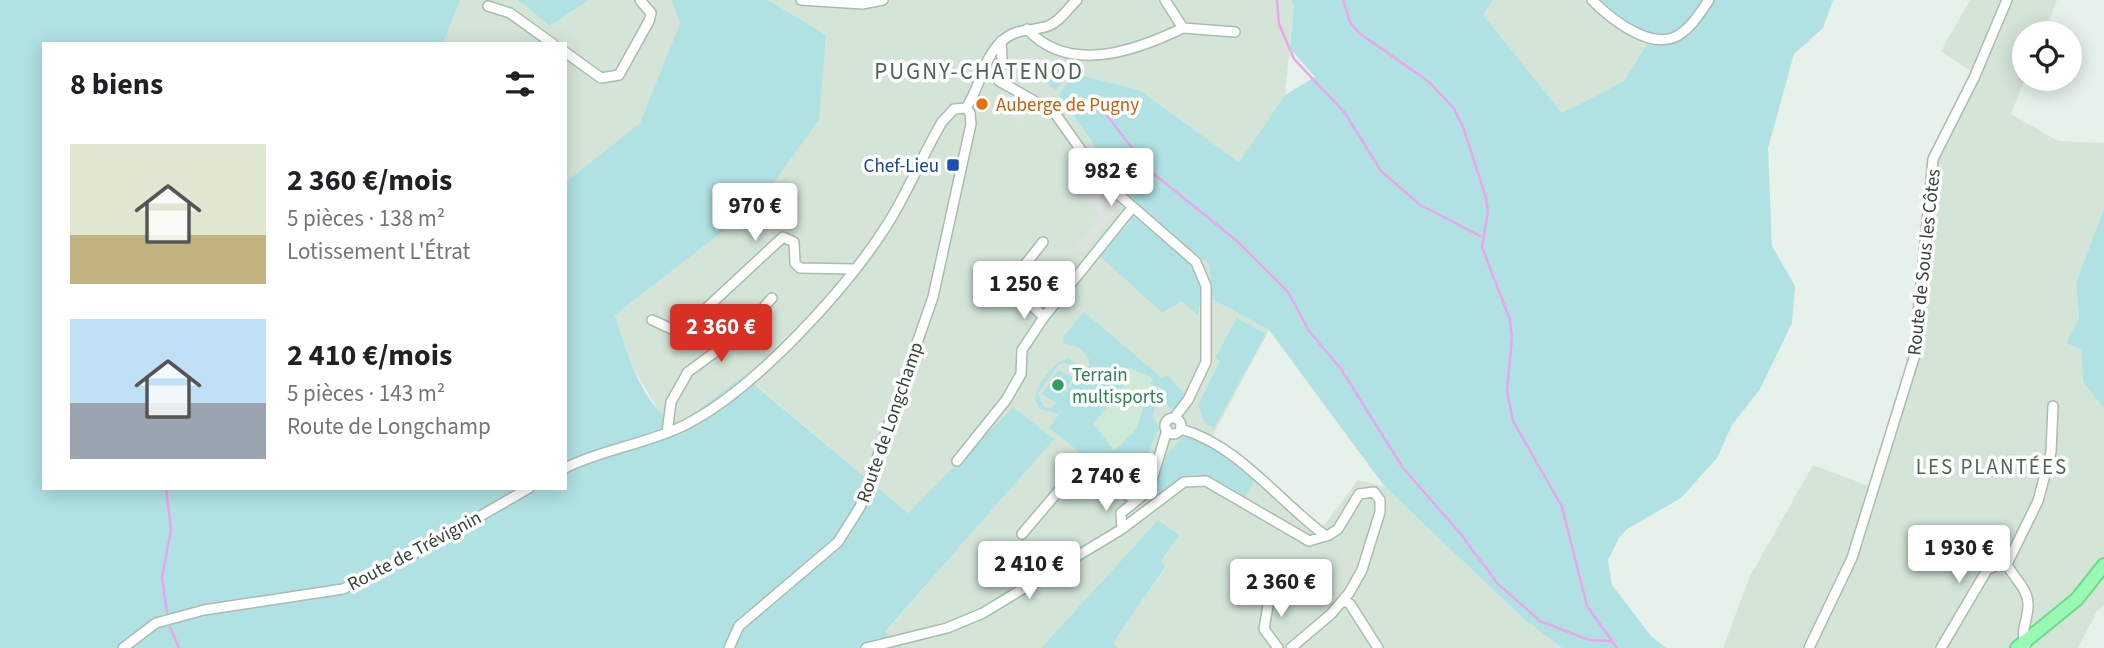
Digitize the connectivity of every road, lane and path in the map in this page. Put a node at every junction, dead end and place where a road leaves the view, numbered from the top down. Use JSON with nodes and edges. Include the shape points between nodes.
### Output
{"nodes":[{"id":1,"x":640,"y":0,"type":"edge"},
{"id":2,"x":801,"y":0,"type":"edge"},
{"id":3,"x":883,"y":0,"type":"edge"},
{"id":4,"x":1077,"y":0,"type":"edge"},
{"id":5,"x":1165,"y":0,"type":"edge"},
{"id":6,"x":1592,"y":0,"type":"edge"},
{"id":7,"x":1709,"y":0,"type":"edge"},
{"id":8,"x":2007,"y":0,"type":"edge"},
{"id":9,"x":488,"y":6,"type":"dead end"},
{"id":10,"x":1183,"y":28,"type":"junction"},
{"id":11,"x":1027,"y":29,"type":"junction"},
{"id":12,"x":1235,"y":32,"type":"dead end"},
{"id":13,"x":1001,"y":41,"type":"junction"},
{"id":14,"x":550,"y":42,"type":"edge"},
{"id":15,"x":567,"y":53,"type":"edge"},
{"id":16,"x":966,"y":108,"type":"junction"},
{"id":17,"x":1132,"y":208,"type":"junction"},
{"id":18,"x":1043,"y":242,"type":"dead end"},
{"id":19,"x":854,"y":269,"type":"junction"},
{"id":20,"x":772,"y":298,"type":"dead end"},
{"id":21,"x":1044,"y":317,"type":"junction"},
{"id":22,"x":652,"y":320,"type":"dead end"},
{"id":23,"x":2053,"y":406,"type":"dead end"},
{"id":24,"x":1176,"y":426,"type":"junction"},
{"id":25,"x":667,"y":433,"type":"junction"},
{"id":26,"x":957,"y":461,"type":"dead end"},
{"id":27,"x":567,"y":467,"type":"edge"},
{"id":28,"x":526,"y":490,"type":"edge"},
{"id":29,"x":1131,"y":504,"type":"junction"},
{"id":30,"x":1126,"y":526,"type":"junction"},
{"id":31,"x":1022,"y":534,"type":"dead end"},
{"id":32,"x":1326,"y":536,"type":"junction"},
{"id":33,"x":2007,"y":564,"type":"junction"},
{"id":34,"x":2104,"y":565,"type":"edge"},
{"id":35,"x":1270,"y":594,"type":"dead end"},
{"id":36,"x":1344,"y":601,"type":"junction"},
{"id":37,"x":2023,"y":646,"type":"edge"},
{"id":38,"x":123,"y":648,"type":"edge"},
{"id":39,"x":729,"y":648,"type":"edge"},
{"id":40,"x":866,"y":648,"type":"edge"},
{"id":41,"x":1278,"y":648,"type":"edge"},
{"id":42,"x":1292,"y":648,"type":"edge"},
{"id":43,"x":1378,"y":648,"type":"edge"},
{"id":44,"x":1809,"y":648,"type":"edge"},
{"id":45,"x":1941,"y":648,"type":"edge"}],
"edges":[{"from":1,"to":15,"type":"street","via":[[651,13],[649,21],[619,75],[601,78]]},
{"from":2,"to":3,"type":"street","via":[[862,4]]},
{"from":4,"to":11,"type":"street","via":[[1047,26]]},
{"from":5,"to":10,"type":"street"},
{"from":6,"to":7,"type":"street","via":[[1616,20],[1656,40],[1682,32]]},
{"from":8,"to":44,"type":"street","name":"Route de Sous les Côtes","via":[[1975,78],[1933,159],[1914,358],[1853,558]]},
{"from":9,"to":14,"type":"street","via":[[510,13]]},
{"from":10,"to":11,"type":"street","via":[[1098,58],[1069,54]]},
{"from":10,"to":12,"type":"street"},
{"from":11,"to":13,"type":"street"},
{"from":13,"to":16,"type":"street","via":[[987,60]]},
{"from":13,"to":17,"type":"street","via":[[999,81],[1054,112],[1093,167]]},
{"from":16,"to":19,"type":"street","via":[[954,108],[942,122],[902,201]]},
{"from":16,"to":39,"type":"street","name":"Route de Longchamp","via":[[971,124],[933,297],[860,507],[838,541],[739,626]]},
{"from":17,"to":21,"type":"street"},
{"from":17,"to":24,"type":"street","via":[[1196,262],[1204,278],[1206,362]]},
{"from":18,"to":21,"type":"street","via":[[1012,287]]},
{"from":19,"to":22,"type":"street","via":[[800,268],[794,263],[794,242],[783,237],[684,329],[674,330]]},
{"from":19,"to":25,"type":"street","via":[[811,320],[749,379]]},
{"from":20,"to":25,"type":"street","via":[[741,333],[688,372],[671,402]]},
{"from":21,"to":26,"type":"street","via":[[1022,350],[1021,374],[1006,400]]},
{"from":23,"to":33,"type":"street","via":[[2051,452],[2038,501]]},
{"from":24,"to":29,"type":"street","via":[[1152,480]]},
{"from":24,"to":32,"type":"street","via":[[1212,440]]},
{"from":25,"to":27,"type":"street"},
{"from":28,"to":38,"type":"street","name":"Route de Trévignin","via":[[343,589],[231,603],[171,619],[140,632]]},
{"from":29,"to":30,"type":"street","via":[[1121,513]]},
{"from":29,"to":31,"type":"street","via":[[1085,460]]},
{"from":30,"to":32,"type":"street","via":[[1184,482],[1198,479],[1302,539]]},
{"from":30,"to":40,"type":"street","via":[[983,613],[947,628]]},
{"from":32,"to":36,"type":"street","via":[[1338,529],[1359,494],[1370,491],[1378,496],[1380,512],[1362,570]]},
{"from":33,"to":37,"type":"street","via":[[2029,603]]},
{"from":33,"to":45,"type":"street","via":[[1987,570]]},
{"from":34,"to":37,"type":"main road","via":[[2077,599]]},
{"from":35,"to":41,"type":"street","via":[[1264,629]]},
{"from":36,"to":42,"type":"street"},
{"from":36,"to":43,"type":"street"}]}
